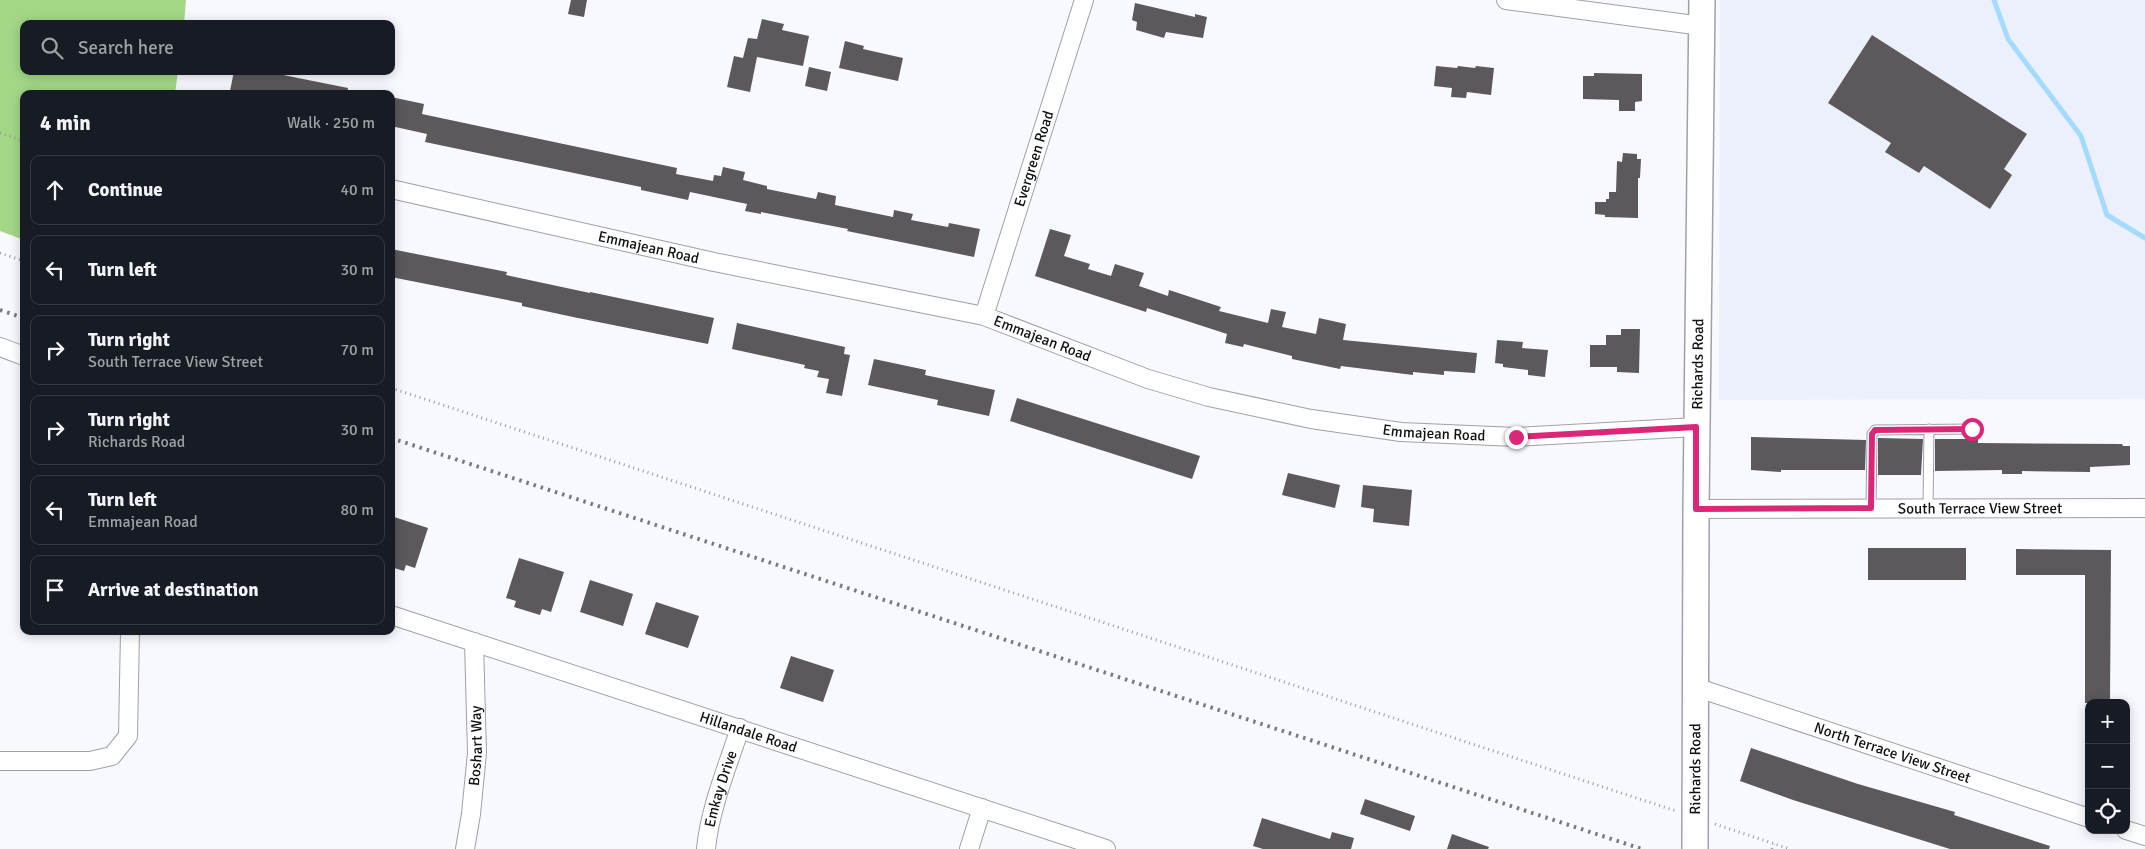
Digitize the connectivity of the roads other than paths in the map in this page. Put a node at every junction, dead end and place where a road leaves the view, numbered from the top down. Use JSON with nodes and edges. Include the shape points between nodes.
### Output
{"nodes":[{"id":1,"x":1084,"y":0,"type":"edge"},
{"id":2,"x":1506,"y":0,"type":"edge"},
{"id":3,"x":1702,"y":0,"type":"edge"},
{"id":4,"x":1702,"y":26,"type":"junction"},
{"id":5,"x":395,"y":190,"type":"edge"},
{"id":6,"x":984,"y":316,"type":"junction"},
{"id":7,"x":0,"y":347,"type":"edge"},
{"id":8,"x":20,"y":354,"type":"edge"},
{"id":9,"x":1696,"y":427,"type":"junction"},
{"id":10,"x":1929,"y":429,"type":"junction"},
{"id":11,"x":1972,"y":429,"type":"dead end"},
{"id":12,"x":1871,"y":508,"type":"junction"},
{"id":13,"x":1928,"y":508,"type":"junction"},
{"id":14,"x":2145,"y":508,"type":"edge"},
{"id":15,"x":1696,"y":509,"type":"junction"},
{"id":16,"x":395,"y":616,"type":"edge"},
{"id":17,"x":130,"y":635,"type":"edge"},
{"id":18,"x":474,"y":642,"type":"junction"},
{"id":19,"x":1695,"y":687,"type":"junction"},
{"id":20,"x":740,"y":728,"type":"junction"},
{"id":21,"x":0,"y":761,"type":"edge"},
{"id":22,"x":982,"y":808,"type":"junction"},
{"id":23,"x":2085,"y":817,"type":"edge"},
{"id":24,"x":2130,"y":831,"type":"edge"},
{"id":25,"x":2145,"y":836,"type":"edge"},
{"id":26,"x":465,"y":849,"type":"edge"},
{"id":27,"x":706,"y":849,"type":"edge"},
{"id":28,"x":969,"y":849,"type":"edge"},
{"id":29,"x":1106,"y":849,"type":"edge"},
{"id":30,"x":1695,"y":849,"type":"edge"}],
"edges":[{"from":1,"to":6,"type":"street","name":"Evergreen Road"},
{"from":2,"to":4,"type":"street"},
{"from":3,"to":4,"type":"street","name":"Richards Road"},
{"from":4,"to":9,"type":"street","name":"Richards Road"},
{"from":5,"to":6,"type":"street","name":"Emmajean Road","via":[[714,262]]},
{"from":6,"to":9,"type":"street","name":"Emmajean Road","via":[[1148,379],[1209,397],[1311,419],[1401,432],[1516,437]]},
{"from":7,"to":8,"type":"street"},
{"from":9,"to":15,"type":"street","name":"Richards Road"},
{"from":10,"to":11,"type":"lane"},
{"from":10,"to":12,"type":"lane","via":[[1873,431]]},
{"from":10,"to":13,"type":"lane"},
{"from":12,"to":13,"type":"street","name":"South Terrace View Street"},
{"from":12,"to":15,"type":"street","name":"South Terrace View Street"},
{"from":13,"to":14,"type":"street","name":"South Terrace View Street"},
{"from":15,"to":19,"type":"street","name":"Richards Road"},
{"from":16,"to":18,"type":"street","name":"Hillandale Road"},
{"from":17,"to":21,"type":"street","via":[[128,736],[112,756],[90,761]]},
{"from":18,"to":20,"type":"street","name":"Hillandale Road"},
{"from":18,"to":26,"type":"street","name":"Boshart Way","via":[[477,753]]},
{"from":19,"to":23,"type":"street","name":"North Terrace View Street"},
{"from":19,"to":30,"type":"street","name":"Richards Road"},
{"from":20,"to":22,"type":"street","name":"Hillandale Road"},
{"from":20,"to":27,"type":"street","name":"Emkay Drive","via":[[716,801]]},
{"from":22,"to":28,"type":"street"},
{"from":22,"to":29,"type":"street","name":"Hillandale Road"},
{"from":24,"to":25,"type":"street"}]}
